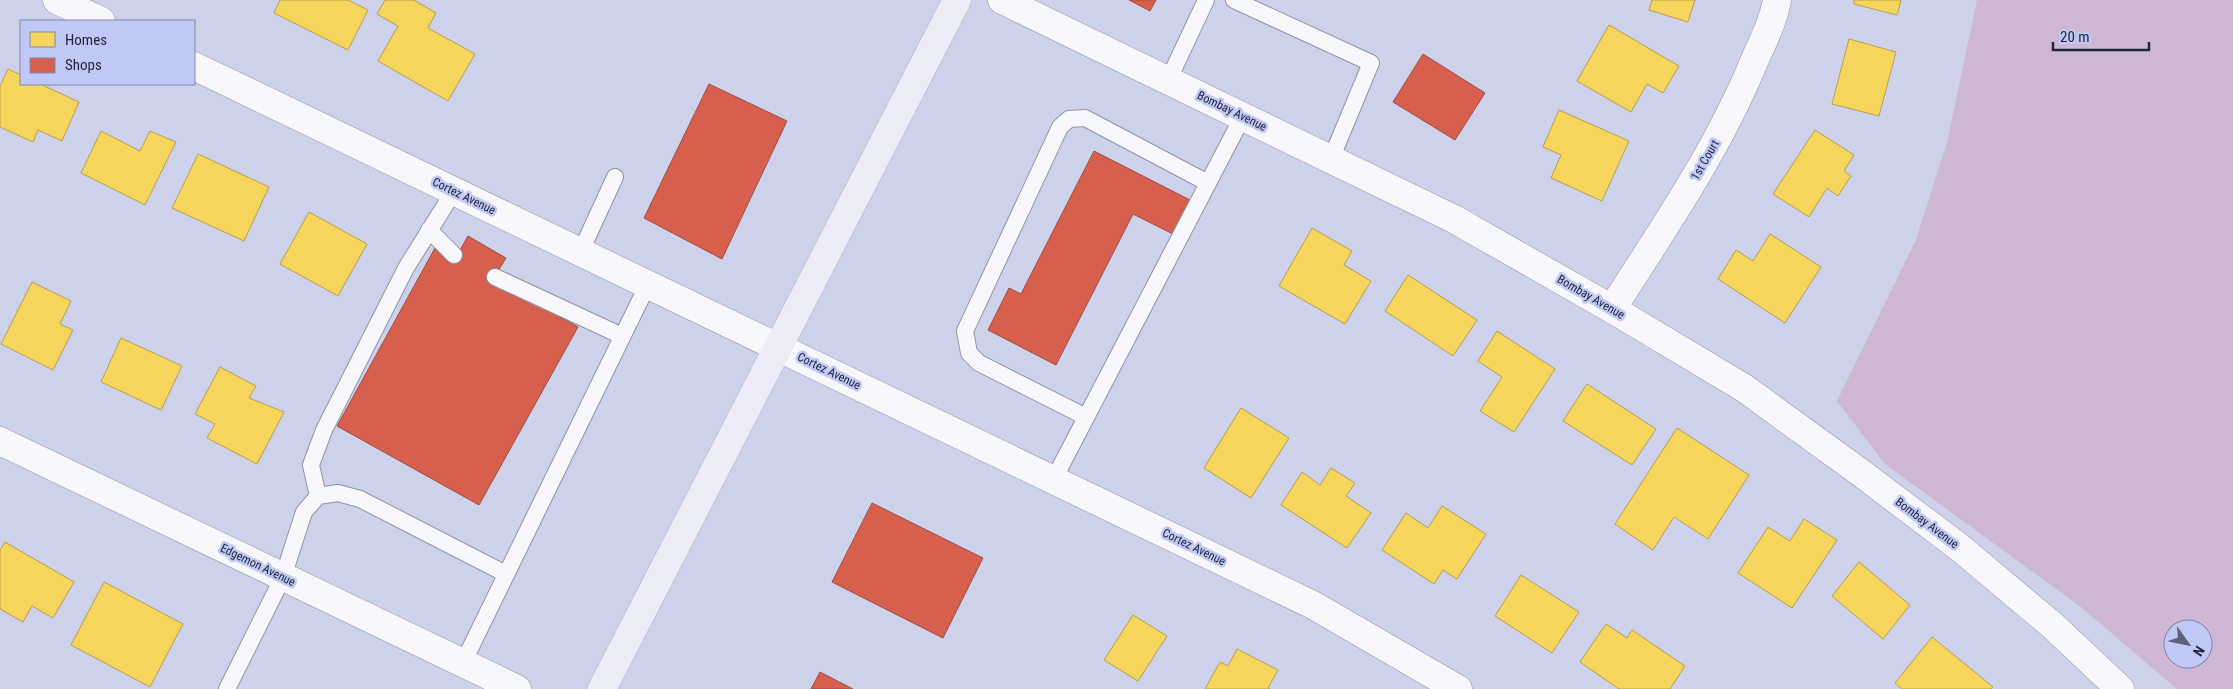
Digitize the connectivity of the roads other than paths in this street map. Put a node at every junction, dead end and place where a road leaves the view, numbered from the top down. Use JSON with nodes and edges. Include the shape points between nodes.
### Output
{"nodes":[{"id":1,"x":57,"y":0,"type":"edge"},
{"id":2,"x":958,"y":0,"type":"edge"},
{"id":3,"x":1002,"y":0,"type":"edge"},
{"id":4,"x":1206,"y":0,"type":"edge"},
{"id":5,"x":1234,"y":0,"type":"edge"},
{"id":6,"x":1777,"y":0,"type":"edge"},
{"id":7,"x":99,"y":20,"type":"edge"},
{"id":8,"x":195,"y":66,"type":"edge"},
{"id":9,"x":1168,"y":81,"type":"junction"},
{"id":10,"x":1243,"y":116,"type":"junction"},
{"id":11,"x":1331,"y":159,"type":"junction"},
{"id":12,"x":615,"y":177,"type":"dead end"},
{"id":13,"x":1208,"y":183,"type":"junction"},
{"id":14,"x":454,"y":190,"type":"junction"},
{"id":15,"x":429,"y":230,"type":"junction"},
{"id":16,"x":581,"y":251,"type":"junction"},
{"id":17,"x":454,"y":255,"type":"dead end"},
{"id":18,"x":495,"y":277,"type":"dead end"},
{"id":19,"x":648,"y":284,"type":"junction"},
{"id":20,"x":1612,"y":309,"type":"junction"},
{"id":21,"x":622,"y":336,"type":"junction"},
{"id":22,"x":780,"y":347,"type":"junction"},
{"id":23,"x":1086,"y":417,"type":"junction"},
{"id":24,"x":0,"y":441,"type":"edge"},
{"id":25,"x":1054,"y":479,"type":"junction"},
{"id":26,"x":318,"y":496,"type":"junction"},
{"id":27,"x":506,"y":574,"type":"junction"},
{"id":28,"x":283,"y":577,"type":"junction"},
{"id":29,"x":462,"y":663,"type":"junction"},
{"id":30,"x":227,"y":689,"type":"edge"},
{"id":31,"x":517,"y":689,"type":"edge"},
{"id":32,"x":602,"y":689,"type":"edge"},
{"id":33,"x":1458,"y":689,"type":"edge"},
{"id":34,"x":2120,"y":689,"type":"edge"}],
"edges":[{"from":1,"to":7,"type":"street"},
{"from":2,"to":22,"type":"main road"},
{"from":3,"to":9,"type":"street","name":"Bombay Avenue"},
{"from":4,"to":9,"type":"lane"},
{"from":5,"to":11,"type":"lane","via":[[1371,63]]},
{"from":6,"to":20,"type":"street","name":"1st Court","via":[[1774,15],[1741,94],[1705,163]]},
{"from":8,"to":14,"type":"street","name":"Cortez Avenue"},
{"from":9,"to":10,"type":"street","name":"Bombay Avenue"},
{"from":10,"to":11,"type":"street","name":"Bombay Avenue"},
{"from":10,"to":13,"type":"lane"},
{"from":11,"to":20,"type":"street","name":"Bombay Avenue","via":[[1454,219]]},
{"from":12,"to":16,"type":"lane"},
{"from":13,"to":23,"type":"lane"},
{"from":13,"to":23,"type":"lane","via":[[1084,118],[1069,119],[1060,127],[965,331],[969,353],[979,363]]},
{"from":14,"to":15,"type":"lane"},
{"from":14,"to":16,"type":"street","name":"Cortez Avenue"},
{"from":15,"to":17,"type":"lane"},
{"from":15,"to":26,"type":"lane","via":[[406,268],[324,430],[311,466]]},
{"from":16,"to":19,"type":"street","name":"Cortez Avenue"},
{"from":18,"to":21,"type":"lane"},
{"from":19,"to":21,"type":"lane"},
{"from":19,"to":22,"type":"street","name":"Cortez Avenue"},
{"from":20,"to":34,"type":"street","name":"Bombay Avenue","via":[[1744,388],[1861,473],[2002,583]]},
{"from":21,"to":27,"type":"lane"},
{"from":22,"to":25,"type":"street","name":"Cortez Avenue"},
{"from":22,"to":32,"type":"main road"},
{"from":23,"to":25,"type":"lane"},
{"from":24,"to":28,"type":"street","name":"Edgemon Avenue"},
{"from":25,"to":33,"type":"street","name":"Cortez Avenue","via":[[1313,605]]},
{"from":26,"to":27,"type":"lane","via":[[338,494],[360,499]]},
{"from":26,"to":28,"type":"lane","via":[[304,512]]},
{"from":27,"to":29,"type":"lane"},
{"from":28,"to":29,"type":"street","name":"Edgemon Avenue"},
{"from":28,"to":30,"type":"lane"},
{"from":29,"to":31,"type":"street","name":"Edgemon Avenue"}]}
